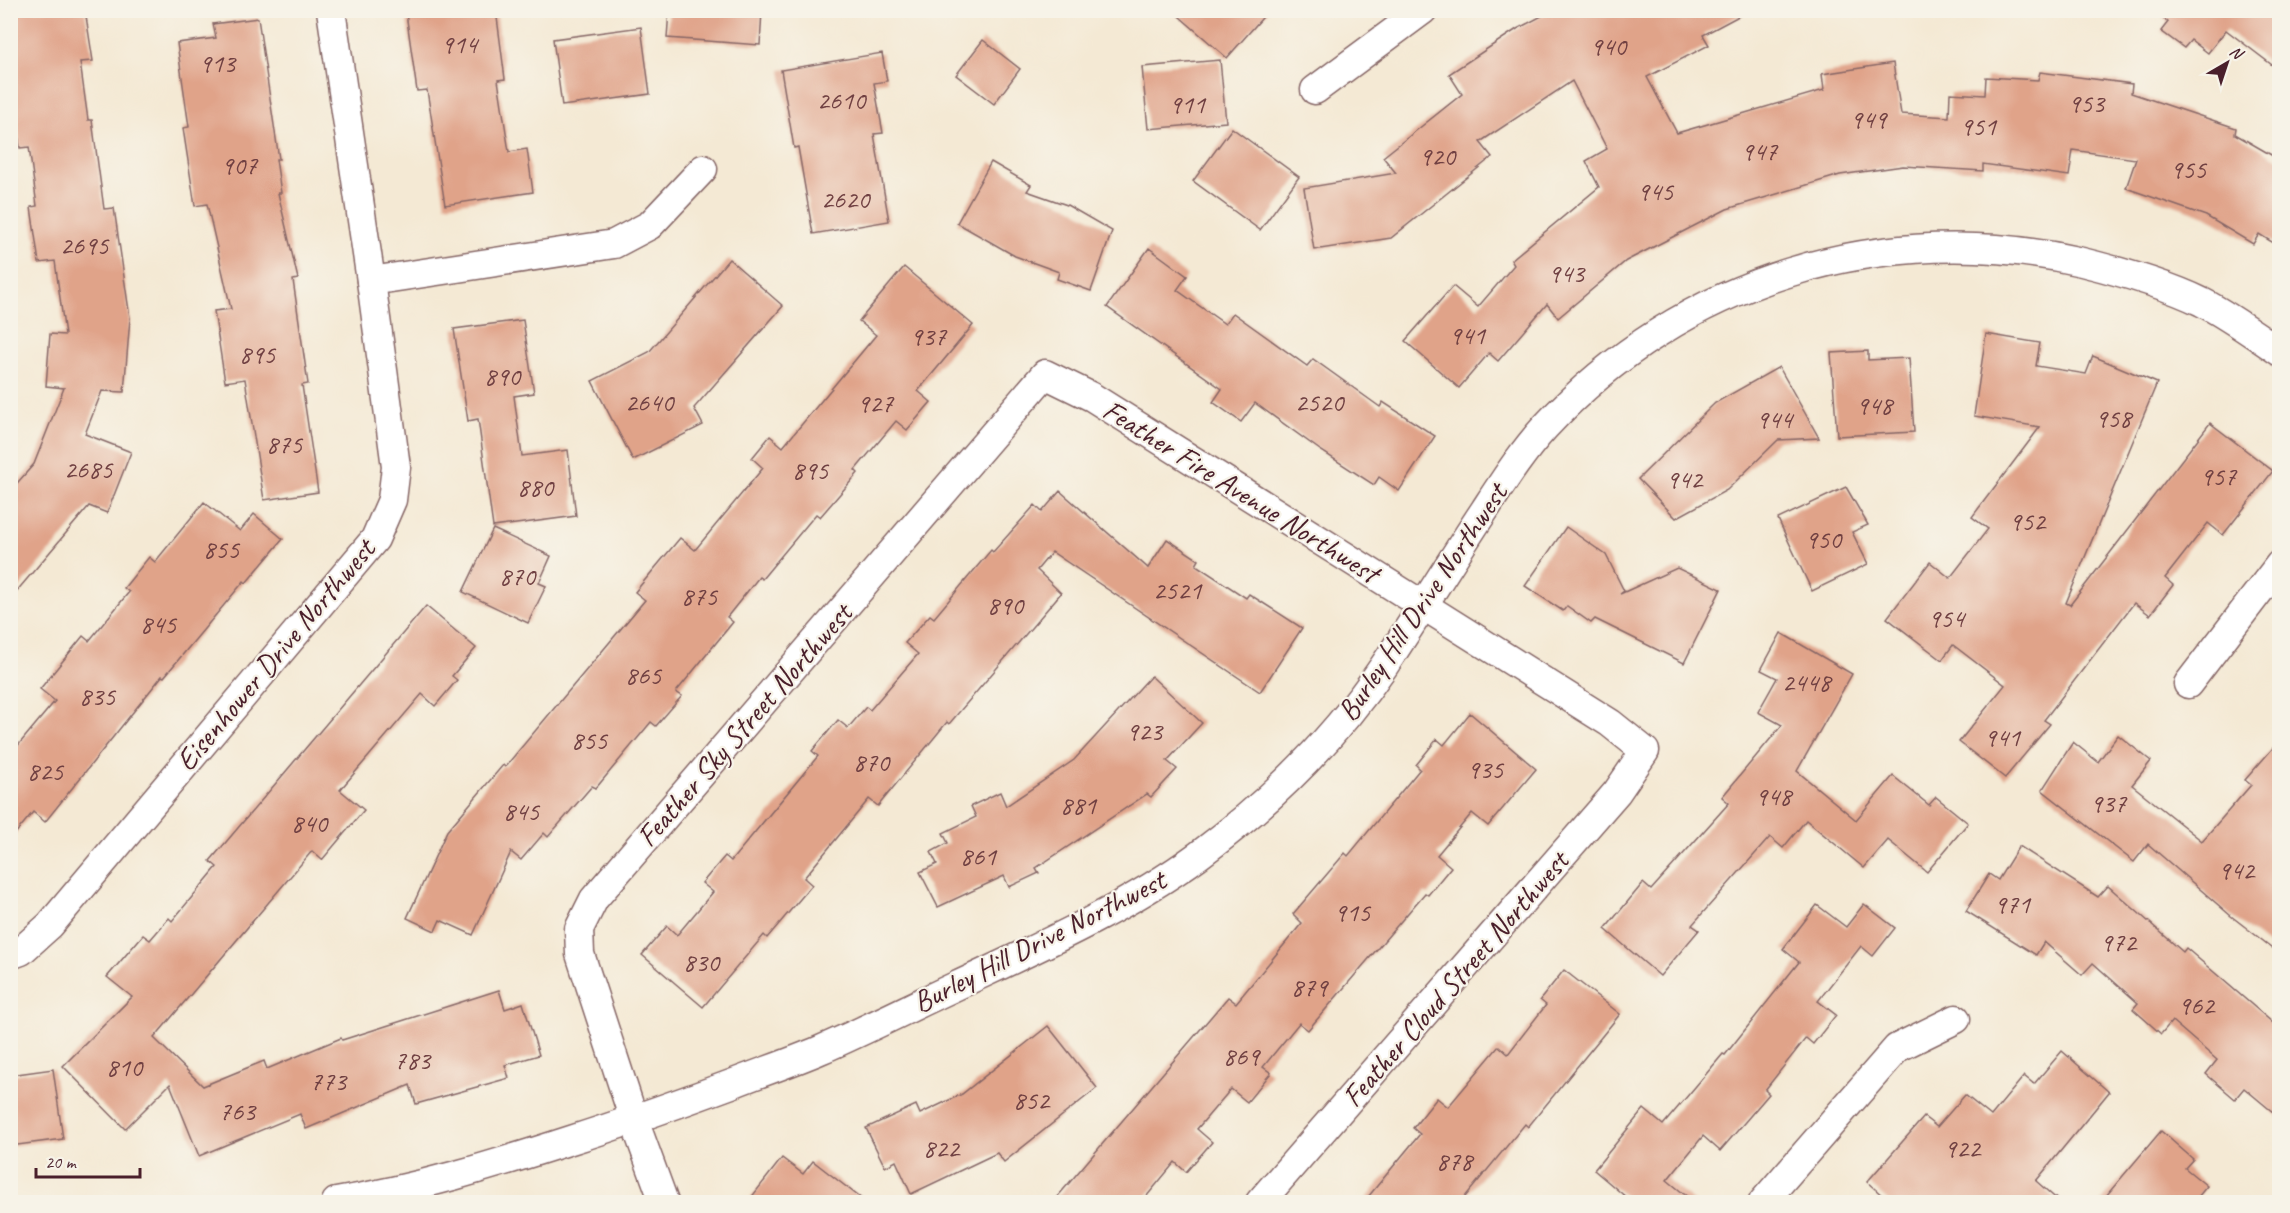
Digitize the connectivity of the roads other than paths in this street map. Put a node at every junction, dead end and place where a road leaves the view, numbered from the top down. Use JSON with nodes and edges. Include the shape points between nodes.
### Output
{"nodes":[{"id":1,"x":331,"y":10,"type":"edge"},
{"id":2,"x":1423,"y":10,"type":"edge"},
{"id":3,"x":1315,"y":90,"type":"dead end"},
{"id":4,"x":703,"y":169,"type":"dead end"},
{"id":5,"x":371,"y":281,"type":"junction"},
{"id":6,"x":2280,"y":352,"type":"edge"},
{"id":7,"x":1045,"y":374,"type":"joint"},
{"id":8,"x":2280,"y":564,"type":"edge"},
{"id":9,"x":1423,"y":606,"type":"junction"},
{"id":10,"x":2188,"y":684,"type":"dead end"},
{"id":11,"x":1646,"y":751,"type":"joint"},
{"id":12,"x":10,"y":955,"type":"edge"},
{"id":13,"x":1956,"y":1019,"type":"dead end"},
{"id":14,"x":634,"y":1120,"type":"junction"},
{"id":15,"x":336,"y":1203,"type":"edge"},
{"id":16,"x":664,"y":1203,"type":"edge"},
{"id":17,"x":1260,"y":1203,"type":"edge"},
{"id":18,"x":1763,"y":1203,"type":"edge"}],
"edges":[{"from":1,"to":5,"type":"street","name":"Eisenhower Drive Northwest"},
{"from":2,"to":3,"type":"street"},
{"from":4,"to":5,"type":"street","via":[[650,225],[614,244]]},
{"from":5,"to":12,"type":"street","name":"Eisenhower Drive Northwest","via":[[396,467],[392,500],[375,539],[50,924],[21,951]]},
{"from":6,"to":9,"type":"street","name":"Burley Hill Drive Northwest","via":[[2202,302],[2157,284],[2058,257],[2005,249],[1958,246],[1867,253],[1769,278],[1716,299],[1680,319],[1621,357],[1580,392],[1542,430],[1514,467]]},
{"from":7,"to":9,"type":"street","name":"Feather Fire Avenue Northwest","via":[[1092,397]]},
{"from":7,"to":14,"type":"street","name":"Feather Sky Street Northwest","via":[[594,899],[579,929],[580,954]]},
{"from":8,"to":10,"type":"street"},
{"from":9,"to":11,"type":"street","name":"Feather Fire Avenue Northwest","via":[[1610,723]]},
{"from":9,"to":14,"type":"street","name":"Burley Hill Drive Northwest","via":[[1380,672],[1294,773],[1199,855],[1128,902],[816,1052]]},
{"from":11,"to":17,"type":"street","name":"Feather Cloud Street Northwest","via":[[1617,792]]},
{"from":13,"to":18,"type":"street","via":[[1896,1048]]},
{"from":14,"to":15,"type":"street","name":"Burley Hill Drive Northwest","via":[[430,1182]]},
{"from":14,"to":16,"type":"street","name":"Feather Sky Street Northwest"}]}
